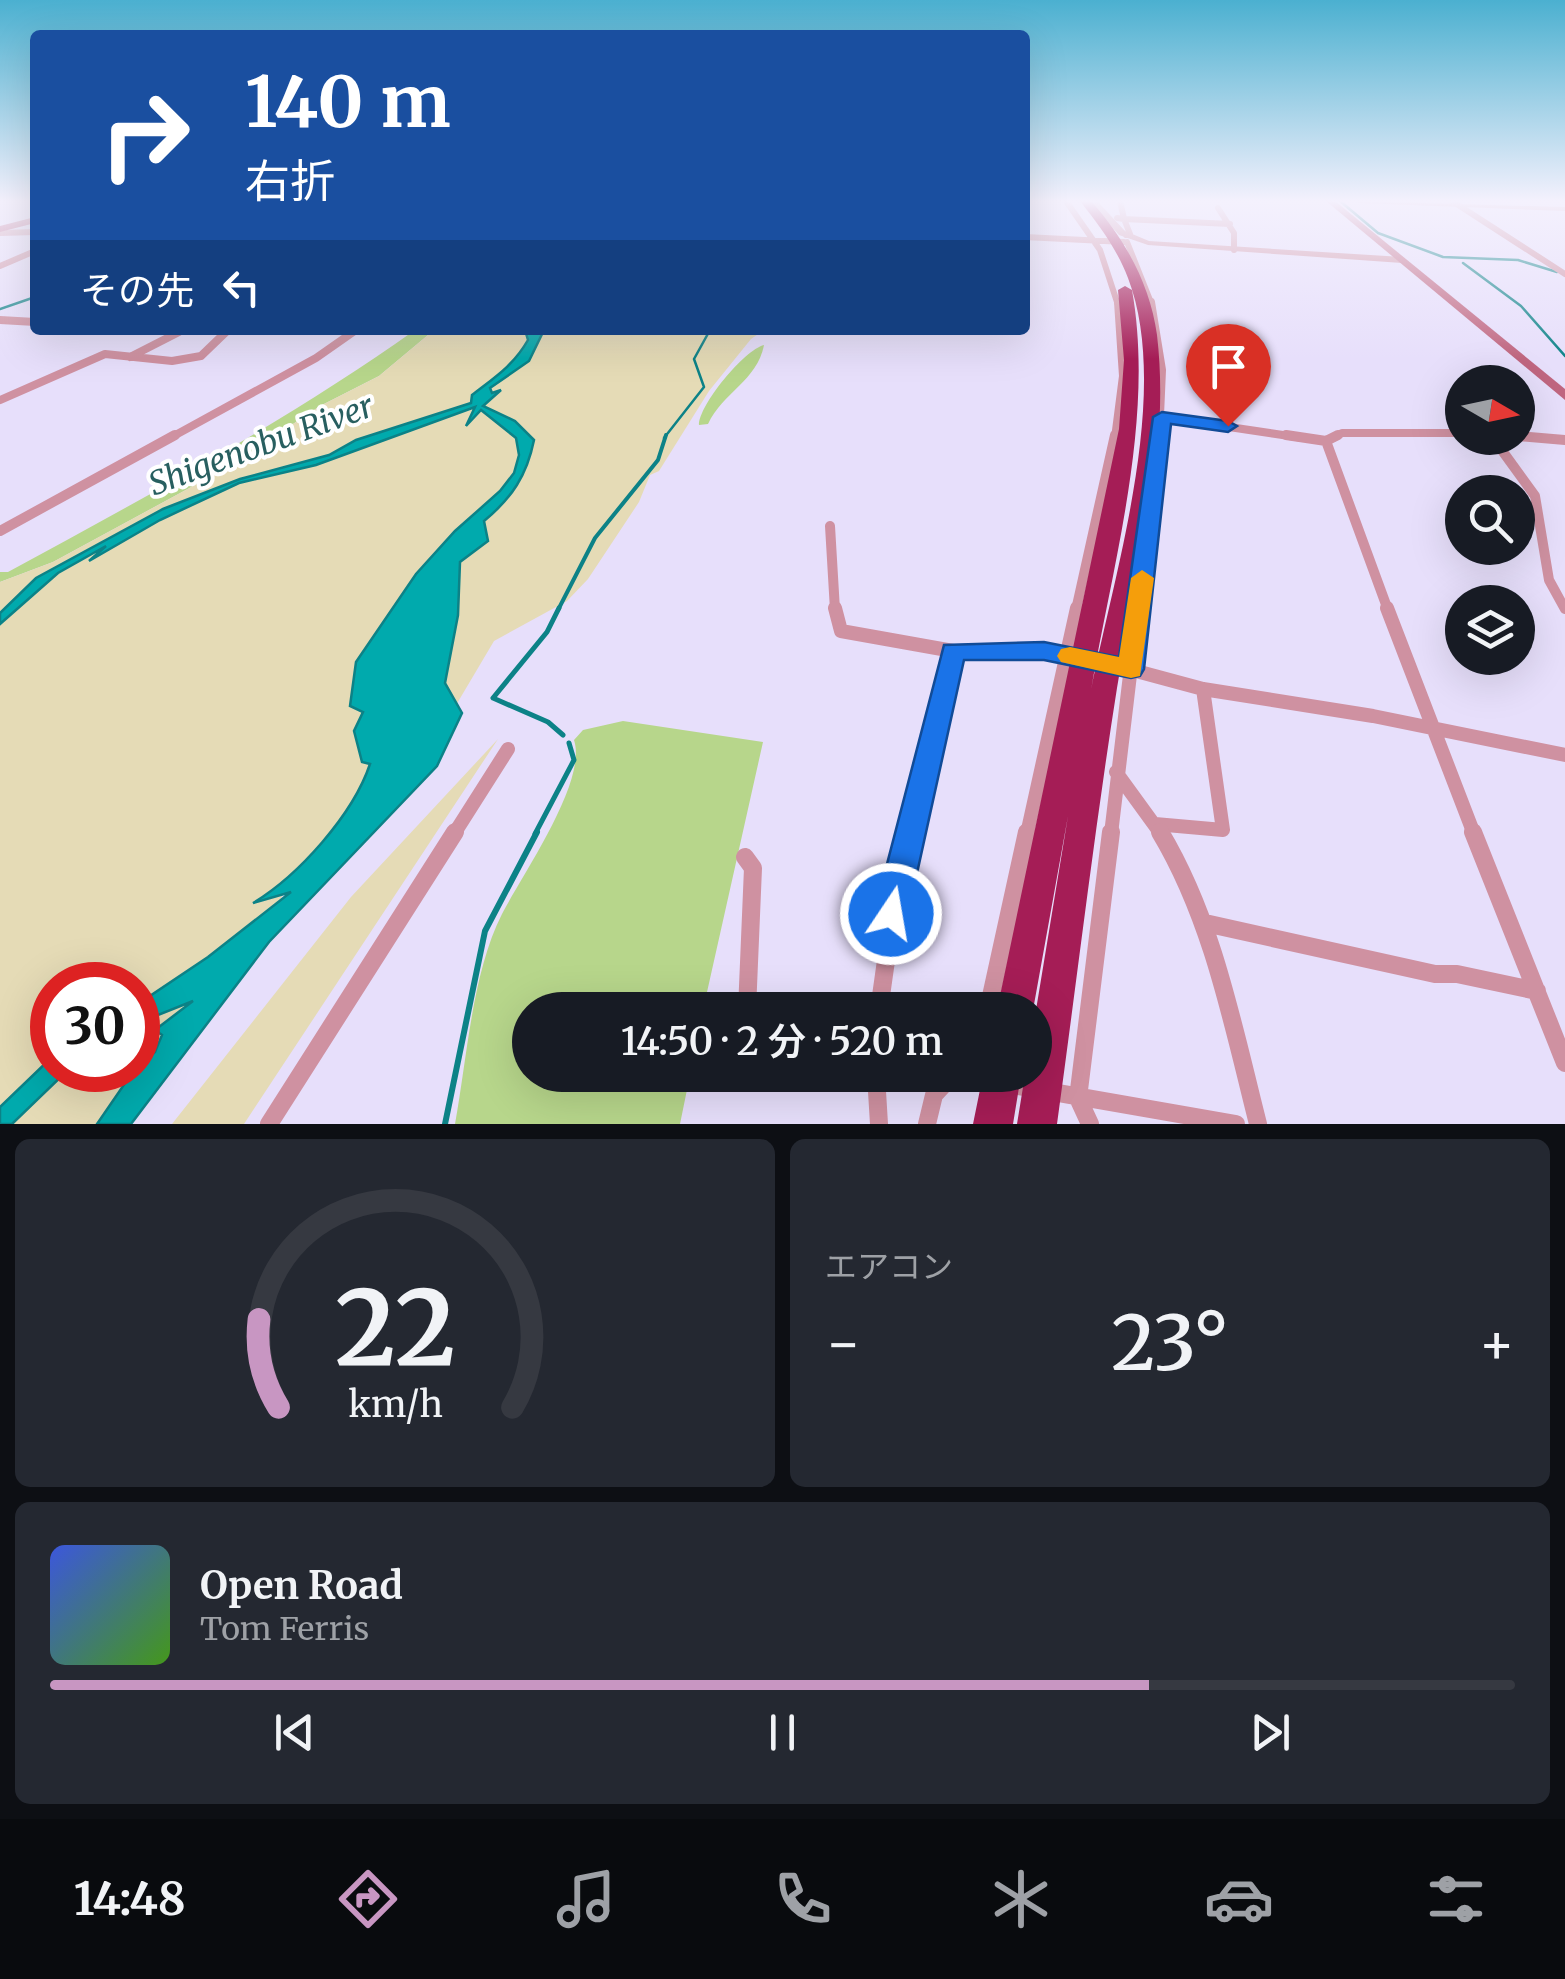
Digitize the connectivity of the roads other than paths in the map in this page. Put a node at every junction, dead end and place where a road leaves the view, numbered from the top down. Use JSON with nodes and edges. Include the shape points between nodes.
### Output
{"nodes":[{"id":1,"x":29,"y":253,"type":"edge"},
{"id":2,"x":1101,"y":253,"type":"edge"},
{"id":3,"x":1112,"y":253,"type":"edge"},
{"id":4,"x":1123,"y":253,"type":"edge"},
{"id":5,"x":1136,"y":253,"type":"edge"},
{"id":6,"x":1292,"y":253,"type":"edge"},
{"id":7,"x":1394,"y":253,"type":"edge"},
{"id":8,"x":1533,"y":253,"type":"edge"},
{"id":9,"x":1402,"y":260,"type":"junction"},
{"id":10,"x":0,"y":266,"type":"edge"},
{"id":11,"x":1565,"y":274,"type":"edge"},
{"id":12,"x":3,"y":322,"type":"edge"},
{"id":13,"x":30,"y":322,"type":"edge"},
{"id":14,"x":172,"y":335,"type":"edge"},
{"id":15,"x":223,"y":335,"type":"edge"},
{"id":16,"x":338,"y":335,"type":"edge"},
{"id":17,"x":349,"y":335,"type":"edge"},
{"id":18,"x":130,"y":357,"type":"junction"},
{"id":19,"x":1565,"y":396,"type":"edge"},
{"id":20,"x":0,"y":400,"type":"edge"},
{"id":21,"x":1162,"y":417,"type":"junction"},
{"id":22,"x":1445,"y":434,"type":"edge"},
{"id":23,"x":1535,"y":437,"type":"edge"},
{"id":24,"x":1565,"y":440,"type":"edge"},
{"id":25,"x":1326,"y":441,"type":"junction"},
{"id":26,"x":1506,"y":455,"type":"edge"},
{"id":27,"x":0,"y":524,"type":"edge"},
{"id":28,"x":830,"y":526,"type":"dead end"},
{"id":29,"x":0,"y":532,"type":"edge"},
{"id":30,"x":1565,"y":609,"type":"edge"},
{"id":31,"x":954,"y":651,"type":"junction"},
{"id":32,"x":1066,"y":655,"type":"junction"},
{"id":33,"x":1131,"y":669,"type":"junction"},
{"id":34,"x":1203,"y":689,"type":"junction"},
{"id":35,"x":1432,"y":729,"type":"junction"},
{"id":36,"x":508,"y":749,"type":"dead end"},
{"id":37,"x":1565,"y":755,"type":"edge"},
{"id":38,"x":1116,"y":772,"type":"junction"},
{"id":39,"x":1154,"y":824,"type":"junction"},
{"id":40,"x":745,"y":857,"type":"dead end"},
{"id":41,"x":1205,"y":923,"type":"junction"},
{"id":42,"x":1537,"y":991,"type":"junction"},
{"id":43,"x":747,"y":992,"type":"edge"},
{"id":44,"x":882,"y":992,"type":"edge"},
{"id":45,"x":992,"y":992,"type":"edge"},
{"id":46,"x":1019,"y":992,"type":"edge"},
{"id":47,"x":1557,"y":1021,"type":"edge"},
{"id":48,"x":1565,"y":1064,"type":"edge"},
{"id":49,"x":877,"y":1092,"type":"edge"},
{"id":50,"x":937,"y":1092,"type":"edge"},
{"id":51,"x":987,"y":1093,"type":"edge"},
{"id":52,"x":1078,"y":1098,"type":"junction"},
{"id":53,"x":268,"y":1124,"type":"edge"},
{"id":54,"x":878,"y":1124,"type":"edge"},
{"id":55,"x":927,"y":1124,"type":"edge"},
{"id":56,"x":1037,"y":1124,"type":"edge"},
{"id":57,"x":1090,"y":1124,"type":"edge"},
{"id":58,"x":1236,"y":1124,"type":"edge"},
{"id":59,"x":1258,"y":1124,"type":"edge"}],
"edges":[{"from":1,"to":10,"type":"street"},
{"from":2,"to":32,"type":"street","via":[[1116,292],[1124,349],[1118,409]]},
{"from":3,"to":46,"type":"highway","via":[[1132,329],[1128,429]]},
{"from":4,"to":56,"type":"highway","via":[[1140,291],[1152,378],[1139,500]]},
{"from":5,"to":21,"type":"street","via":[[1151,291],[1162,354]]},
{"from":6,"to":9,"type":"street"},
{"from":7,"to":9,"type":"main road"},
{"from":8,"to":11,"type":"street"},
{"from":9,"to":19,"type":"main road"},
{"from":12,"to":13,"type":"street"},
{"from":14,"to":18,"type":"street"},
{"from":15,"to":18,"type":"street","via":[[192,358]]},
{"from":16,"to":27,"type":"street"},
{"from":17,"to":29,"type":"street"},
{"from":18,"to":20,"type":"street","via":[[98,356]]},
{"from":21,"to":25,"type":"street"},
{"from":21,"to":33,"type":"street"},
{"from":22,"to":25,"type":"street","via":[[1342,432]]},
{"from":23,"to":24,"type":"street"},
{"from":25,"to":35,"type":"street"},
{"from":26,"to":30,"type":"street","via":[[1534,493],[1546,580]]},
{"from":28,"to":31,"type":"street","via":[[841,631]]},
{"from":31,"to":32,"type":"street"},
{"from":31,"to":44,"type":"street","via":[[896,890]]},
{"from":32,"to":33,"type":"street"},
{"from":32,"to":45,"type":"street"},
{"from":33,"to":34,"type":"street"},
{"from":33,"to":38,"type":"street"},
{"from":34,"to":35,"type":"street"},
{"from":34,"to":39,"type":"street","via":[[1223,830]]},
{"from":35,"to":37,"type":"street"},
{"from":35,"to":42,"type":"street"},
{"from":36,"to":53,"type":"street"},
{"from":38,"to":39,"type":"street"},
{"from":38,"to":52,"type":"street"},
{"from":39,"to":41,"type":"street"},
{"from":40,"to":43,"type":"street","via":[[753,868]]},
{"from":41,"to":42,"type":"street"},
{"from":41,"to":59,"type":"street"},
{"from":42,"to":47,"type":"street"},
{"from":47,"to":48,"type":"street"},
{"from":49,"to":54,"type":"street"},
{"from":50,"to":55,"type":"street"},
{"from":51,"to":52,"type":"street"},
{"from":52,"to":57,"type":"street"},
{"from":52,"to":58,"type":"street"}]}
